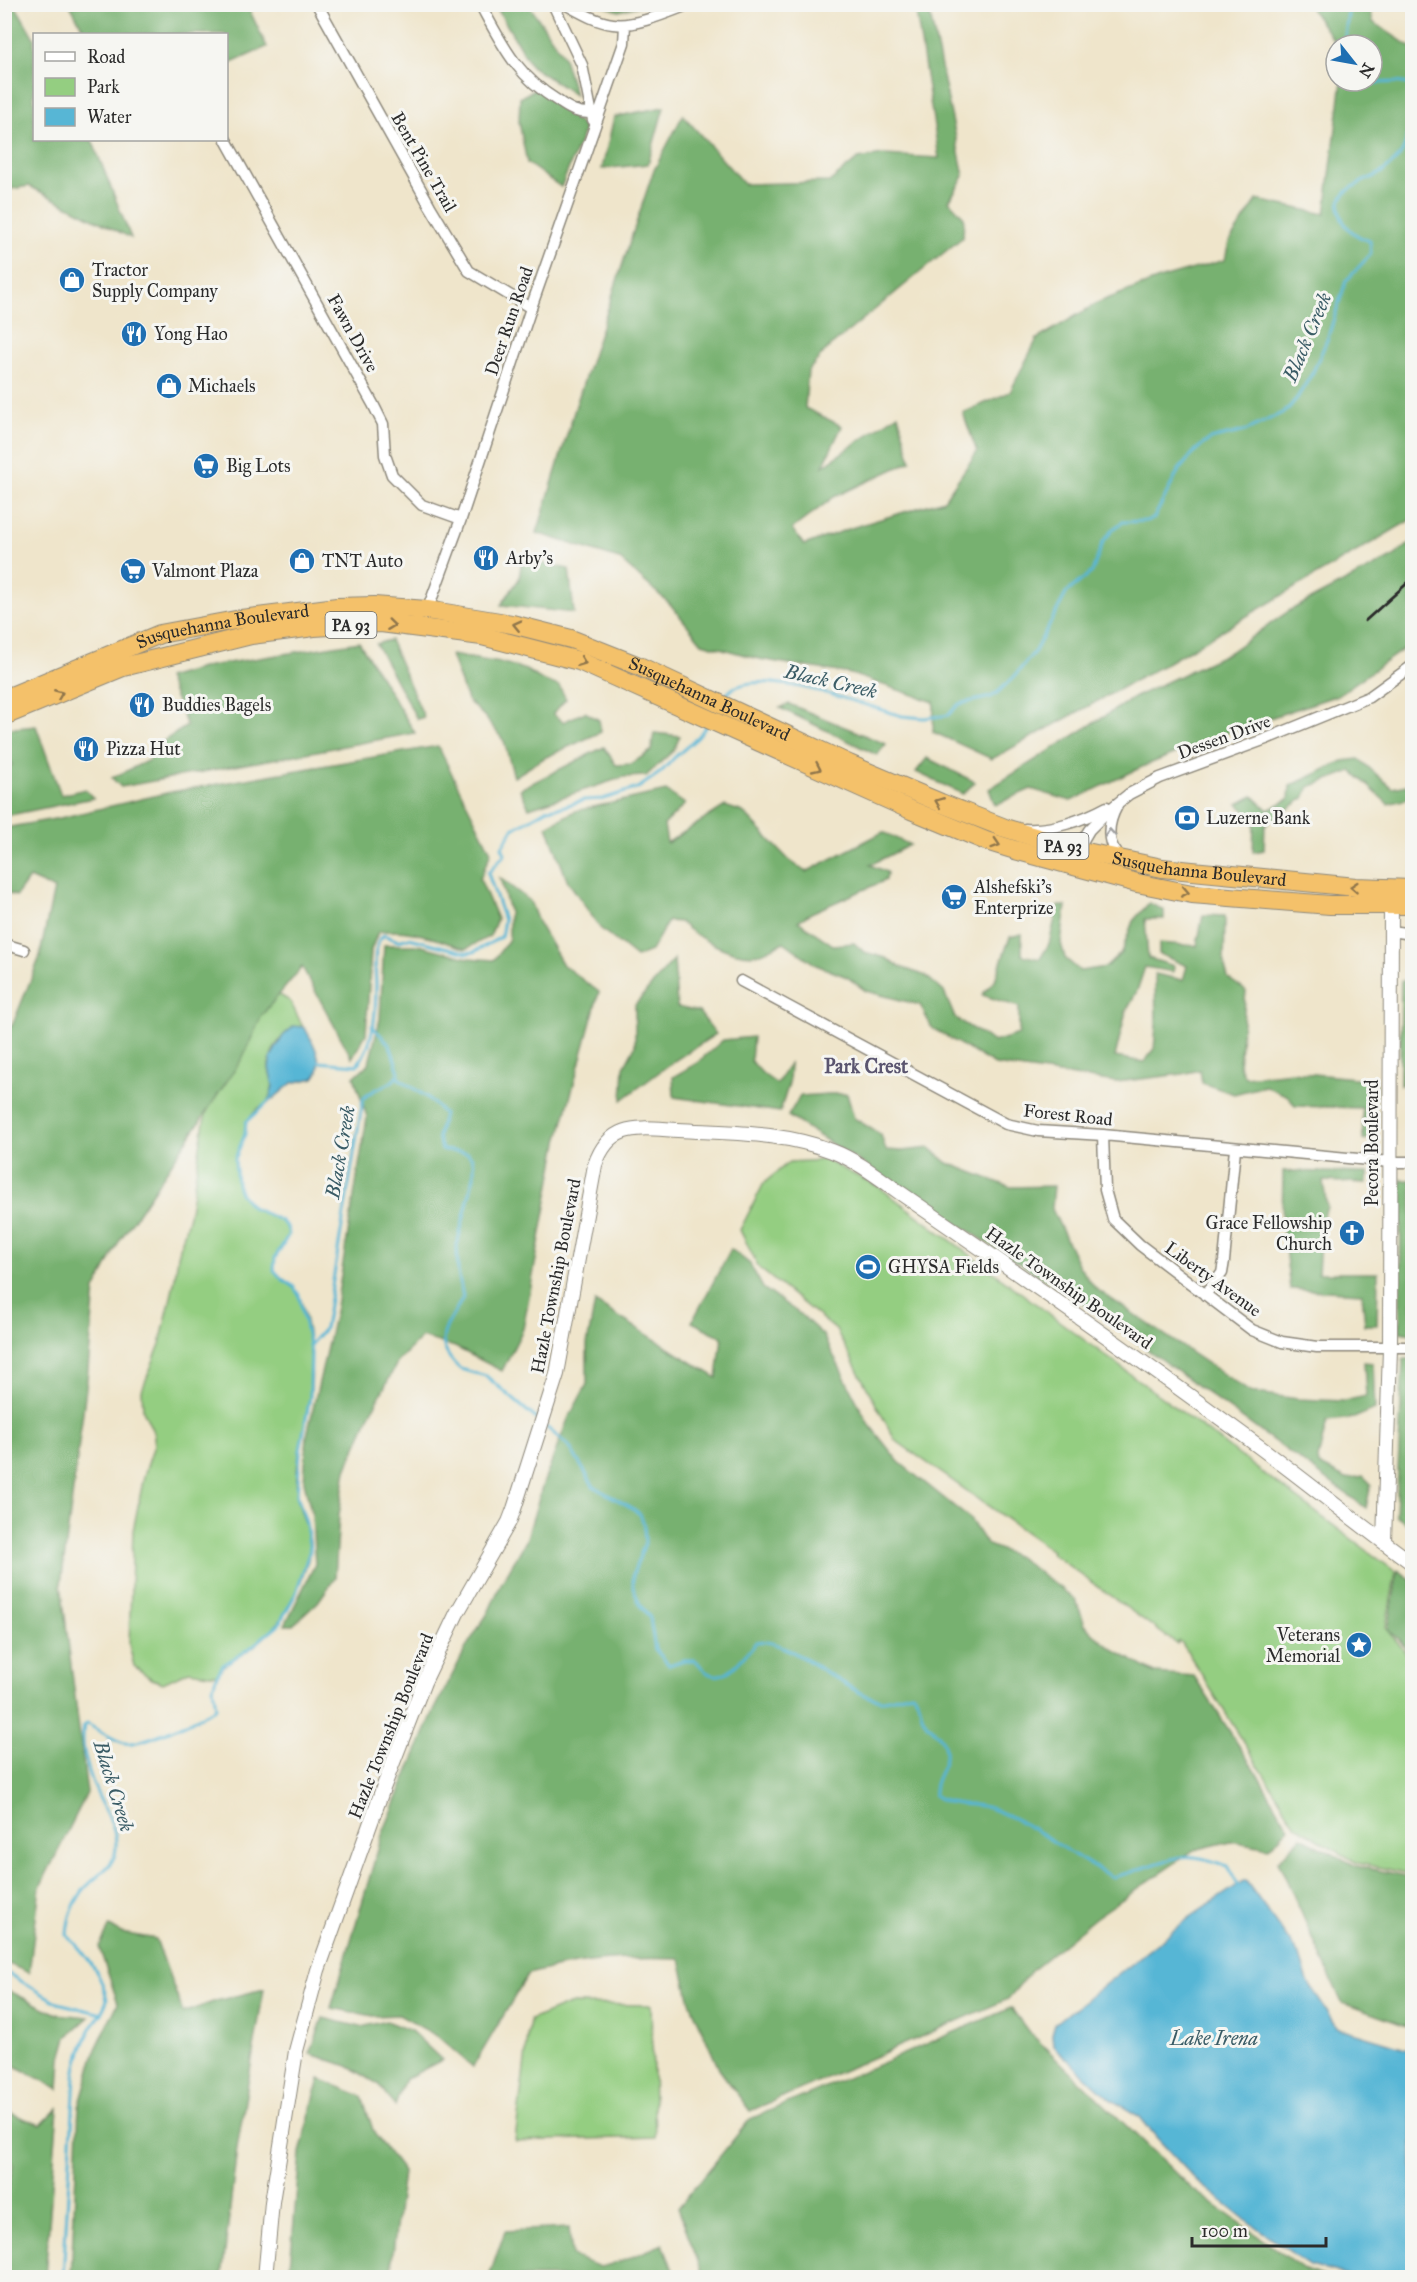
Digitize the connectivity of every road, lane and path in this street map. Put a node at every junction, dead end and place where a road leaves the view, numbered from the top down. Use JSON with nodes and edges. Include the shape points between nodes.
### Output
{"nodes":[{"id":1,"x":317,"y":4,"type":"edge"},
{"id":2,"x":480,"y":4,"type":"edge"},
{"id":3,"x":553,"y":4,"type":"edge"},
{"id":4,"x":565,"y":4,"type":"edge"},
{"id":5,"x":690,"y":4,"type":"edge"},
{"id":6,"x":626,"y":24,"type":"junction"},
{"id":7,"x":592,"y":113,"type":"junction"},
{"id":8,"x":595,"y":126,"type":"junction"},
{"id":9,"x":227,"y":141,"type":"edge"},
{"id":10,"x":531,"y":308,"type":"junction"},
{"id":11,"x":461,"y":519,"type":"junction"},
{"id":12,"x":427,"y":610,"type":"junction"},
{"id":13,"x":423,"y":629,"type":"junction"},
{"id":14,"x":1413,"y":666,"type":"edge"},
{"id":15,"x":4,"y":699,"type":"edge"},
{"id":16,"x":4,"y":716,"type":"edge"},
{"id":17,"x":731,"y":719,"type":"junction"},
{"id":18,"x":1120,"y":800,"type":"junction"},
{"id":19,"x":1005,"y":828,"type":"junction"},
{"id":20,"x":1074,"y":858,"type":"junction"},
{"id":21,"x":1128,"y":862,"type":"junction"},
{"id":22,"x":1413,"y":889,"type":"edge"},
{"id":23,"x":1391,"y":897,"type":"junction"},
{"id":24,"x":1413,"y":905,"type":"edge"},
{"id":25,"x":1391,"y":932,"type":"junction"},
{"id":26,"x":1413,"y":934,"type":"edge"},
{"id":27,"x":4,"y":944,"type":"edge"},
{"id":28,"x":24,"y":951,"type":"dead end"},
{"id":29,"x":741,"y":981,"type":"dead end"},
{"id":30,"x":1103,"y":1135,"type":"junction"},
{"id":31,"x":1234,"y":1149,"type":"junction"},
{"id":32,"x":1390,"y":1162,"type":"junction"},
{"id":33,"x":1413,"y":1162,"type":"edge"},
{"id":34,"x":1205,"y":1295,"type":"junction"},
{"id":35,"x":1413,"y":1347,"type":"edge"},
{"id":36,"x":1390,"y":1348,"type":"junction"},
{"id":37,"x":1384,"y":1542,"type":"junction"},
{"id":38,"x":1413,"y":1563,"type":"edge"},
{"id":39,"x":265,"y":2277,"type":"edge"}],
"edges":[{"from":1,"to":10,"type":"street","name":"Bent Pine Trail","via":[[469,272]]},
{"from":2,"to":7,"type":"street","via":[[528,80],[573,110]]},
{"from":3,"to":7,"type":"street","via":[[582,65]]},
{"from":4,"to":6,"type":"street","via":[[604,22]]},
{"from":5,"to":6,"type":"street"},
{"from":6,"to":8,"type":"street","name":"Deer Run Road","via":[[624,43]]},
{"from":7,"to":8,"type":"street"},
{"from":8,"to":10,"type":"street","name":"Deer Run Road"},
{"from":9,"to":11,"type":"street","name":"Fawn Drive","via":[[383,424],[385,455],[392,475],[422,505]]},
{"from":10,"to":11,"type":"street","name":"Deer Run Road"},
{"from":11,"to":12,"type":"street","name":"Deer Run Road"},
{"from":12,"to":13,"type":"street","name":"Deer Run Road"},
{"from":12,"to":15,"type":"highway","name":"Susquehanna Boulevard","number":"PA 93","via":[[337,608],[241,619],[160,634]]},
{"from":17,"to":12,"type":"highway","name":"Susquehanna Boulevard","number":"PA 93","one_way":true,"via":[[709,699],[571,639],[512,624]]},
{"from":16,"to":13,"type":"highway","name":"Susquehanna Boulevard","number":"PA 93","one_way":true,"via":[[123,667],[251,635],[381,624]]},
{"from":13,"to":17,"type":"highway","name":"Susquehanna Boulevard","number":"PA 93","one_way":true,"via":[[482,636],[579,661],[696,712]]},
{"from":14,"to":18,"type":"street","name":"Dessen Drive","via":[[1369,697],[1160,778]]},
{"from":19,"to":17,"type":"highway","name":"Susquehanna Boulevard","number":"PA 93","one_way":true},
{"from":17,"to":20,"type":"highway","name":"Susquehanna Boulevard","number":"PA 93","one_way":true,"via":[[951,827],[1015,850]]},
{"from":18,"to":19,"type":"street","via":[[1062,825],[1033,830]]},
{"from":18,"to":20,"type":"street","name":"Dessen Drive","via":[[1089,830]]},
{"from":21,"to":18,"type":"street","one_way":true,"via":[[1115,853],[1110,840],[1109,824]]},
{"from":19,"to":20,"type":"highway","name":"Susquehanna Boulevard","number":"PA 93"},
{"from":20,"to":21,"type":"highway","name":"Susquehanna Boulevard","number":"PA 93"},
{"from":20,"to":23,"type":"highway","name":"Susquehanna Boulevard","number":"PA 93","one_way":true,"via":[[1137,883],[1192,894],[1330,905]]},
{"from":23,"to":21,"type":"highway","name":"Susquehanna Boulevard","number":"PA 93","one_way":true,"via":[[1335,885]]},
{"from":22,"to":23,"type":"highway","name":"Susquehanna Boulevard","number":"PA 93"},
{"from":23,"to":24,"type":"highway","name":"Susquehanna Boulevard","number":"PA 93"},
{"from":23,"to":25,"type":"street","name":"Pecora Boulevard"},
{"from":25,"to":26,"type":"street"},
{"from":25,"to":32,"type":"street","name":"Pecora Boulevard"},
{"from":27,"to":28,"type":"street"},
{"from":29,"to":30,"type":"street","name":"Forest Road","via":[[1006,1124],[1038,1131]]},
{"from":30,"to":31,"type":"street","name":"Forest Road"},
{"from":30,"to":34,"type":"street","name":"Liberty Avenue","via":[[1105,1190],[1113,1219]]},
{"from":31,"to":32,"type":"street","name":"Forest Road"},
{"from":31,"to":34,"type":"street","via":[[1222,1273]]},
{"from":32,"to":33,"type":"street","name":"Forest Road"},
{"from":32,"to":36,"type":"street","name":"Pecora Boulevard"},
{"from":34,"to":36,"type":"street","name":"Liberty Avenue","via":[[1252,1330],[1282,1342],[1317,1347]]},
{"from":35,"to":36,"type":"street","name":"Liberty Avenue"},
{"from":36,"to":37,"type":"street","name":"Pecora Boulevard"},
{"from":37,"to":38,"type":"street","name":"Hazle Township Boulevard"},
{"from":37,"to":39,"type":"street","name":"Hazle Township Boulevard","via":[[1262,1448],[1081,1318],[844,1156],[762,1135],[650,1128],[611,1136],[595,1165],[556,1374],[514,1509],[424,1682],[318,1970],[296,2051],[283,2126]]}]}
